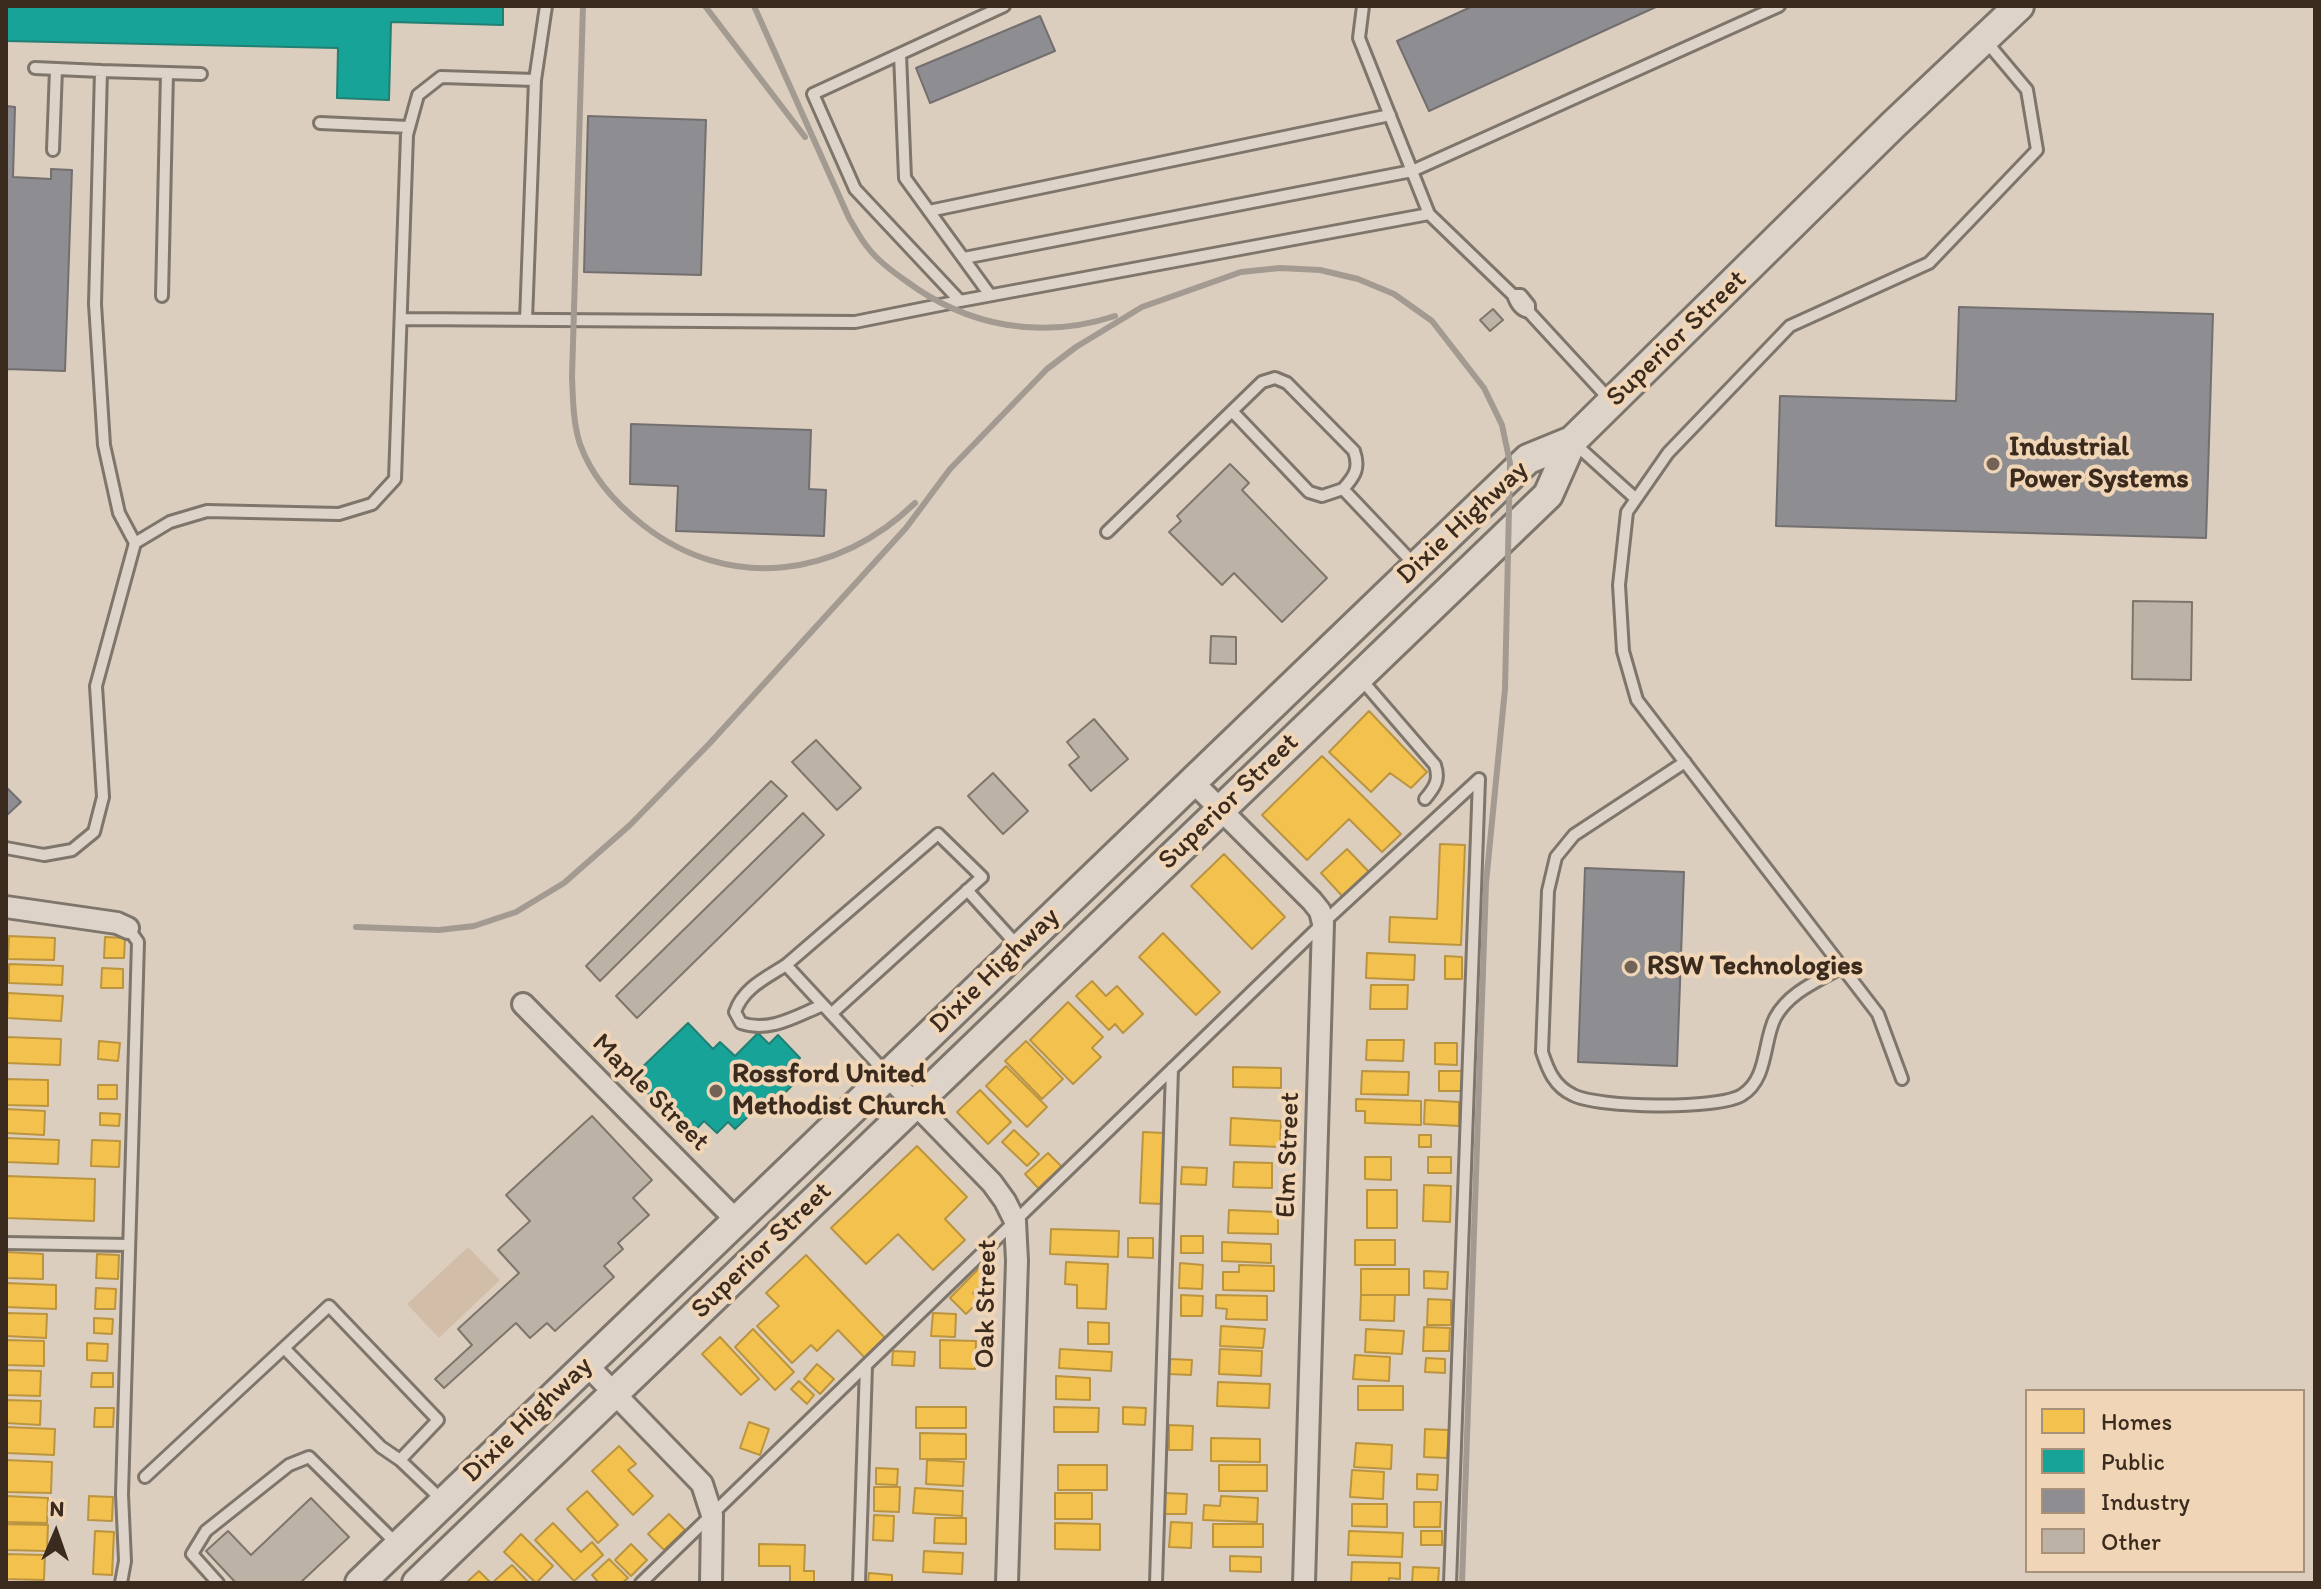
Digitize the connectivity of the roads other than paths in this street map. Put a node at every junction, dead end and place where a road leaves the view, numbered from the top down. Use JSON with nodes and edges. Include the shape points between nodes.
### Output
{"nodes":[{"id":1,"x":546,"y":6,"type":"edge"},
{"id":2,"x":1004,"y":6,"type":"edge"},
{"id":3,"x":1363,"y":6,"type":"edge"},
{"id":4,"x":1779,"y":6,"type":"edge"},
{"id":5,"x":2019,"y":6,"type":"edge"},
{"id":6,"x":1984,"y":39,"type":"junction"},
{"id":7,"x":900,"y":54,"type":"junction"},
{"id":8,"x":35,"y":68,"type":"dead end"},
{"id":9,"x":56,"y":69,"type":"junction"},
{"id":10,"x":101,"y":71,"type":"junction"},
{"id":11,"x":167,"y":73,"type":"junction"},
{"id":12,"x":201,"y":74,"type":"dead end"},
{"id":13,"x":535,"y":80,"type":"junction"},
{"id":14,"x":1390,"y":115,"type":"junction"},
{"id":15,"x":320,"y":123,"type":"dead end"},
{"id":16,"x":409,"y":127,"type":"junction"},
{"id":17,"x":53,"y":150,"type":"dead end"},
{"id":18,"x":1412,"y":171,"type":"junction"},
{"id":19,"x":929,"y":211,"type":"junction"},
{"id":20,"x":1429,"y":214,"type":"junction"},
{"id":21,"x":964,"y":258,"type":"junction"},
{"id":22,"x":990,"y":295,"type":"junction"},
{"id":23,"x":162,"y":296,"type":"dead end"},
{"id":24,"x":960,"y":301,"type":"junction"},
{"id":25,"x":402,"y":319,"type":"junction"},
{"id":26,"x":526,"y":320,"type":"junction"},
{"id":27,"x":1612,"y":403,"type":"junction"},
{"id":28,"x":1232,"y":411,"type":"junction"},
{"id":29,"x":1572,"y":441,"type":"junction"},
{"id":30,"x":1343,"y":489,"type":"junction"},
{"id":31,"x":1636,"y":499,"type":"junction"},
{"id":32,"x":1107,"y":532,"type":"dead end"},
{"id":33,"x":135,"y":543,"type":"junction"},
{"id":34,"x":1416,"y":566,"type":"junction"},
{"id":35,"x":1443,"y":596,"type":"junction"},
{"id":36,"x":1359,"y":677,"type":"junction"},
{"id":37,"x":1685,"y":762,"type":"junction"},
{"id":38,"x":1192,"y":781,"type":"junction"},
{"id":39,"x":1425,"y":799,"type":"dead end"},
{"id":40,"x":1220,"y":811,"type":"junction"},
{"id":41,"x":6,"y":848,"type":"edge"},
{"id":42,"x":967,"y":890,"type":"junction"},
{"id":43,"x":6,"y":907,"type":"edge"},
{"id":44,"x":1323,"y":923,"type":"junction"},
{"id":45,"x":128,"y":928,"type":"joint"},
{"id":46,"x":1020,"y":947,"type":"junction"},
{"id":47,"x":786,"y":965,"type":"junction"},
{"id":48,"x":1842,"y":967,"type":"junction"},
{"id":49,"x":523,"y":1004,"type":"dead end"},
{"id":50,"x":823,"y":1005,"type":"junction"},
{"id":51,"x":831,"y":1014,"type":"junction"},
{"id":52,"x":1172,"y":1069,"type":"junction"},
{"id":53,"x":887,"y":1075,"type":"junction"},
{"id":54,"x":1902,"y":1079,"type":"dead end"},
{"id":55,"x":915,"y":1104,"type":"junction"},
{"id":56,"x":736,"y":1220,"type":"junction"},
{"id":57,"x":1015,"y":1221,"type":"junction"},
{"id":58,"x":6,"y":1243,"type":"edge"},
{"id":59,"x":129,"y":1245,"type":"junction"},
{"id":60,"x":284,"y":1348,"type":"junction"},
{"id":61,"x":586,"y":1364,"type":"junction"},
{"id":62,"x":866,"y":1366,"type":"junction"},
{"id":63,"x":615,"y":1393,"type":"junction"},
{"id":64,"x":400,"y":1460,"type":"junction"},
{"id":65,"x":145,"y":1477,"type":"dead end"},
{"id":66,"x":444,"y":1501,"type":"junction"},
{"id":67,"x":712,"y":1515,"type":"junction"},
{"id":68,"x":398,"y":1545,"type":"junction"},
{"id":69,"x":121,"y":1583,"type":"edge"},
{"id":70,"x":218,"y":1583,"type":"edge"},
{"id":71,"x":360,"y":1583,"type":"edge"},
{"id":72,"x":417,"y":1583,"type":"edge"},
{"id":73,"x":641,"y":1583,"type":"edge"},
{"id":74,"x":711,"y":1583,"type":"edge"},
{"id":75,"x":859,"y":1583,"type":"edge"},
{"id":76,"x":1007,"y":1583,"type":"edge"},
{"id":77,"x":1156,"y":1583,"type":"edge"},
{"id":78,"x":1304,"y":1583,"type":"edge"},
{"id":79,"x":1450,"y":1583,"type":"edge"}],
"edges":[{"from":1,"to":13,"type":"lane"},
{"from":2,"to":7,"type":"lane"},
{"from":3,"to":14,"type":"lane","via":[[1359,38]]},
{"from":4,"to":18,"type":"lane"},
{"from":5,"to":6,"type":"main road","name":"Superior Street"},
{"from":6,"to":27,"type":"main road","name":"Superior Street"},
{"from":6,"to":31,"type":"lane","via":[[2027,90],[2037,150],[1929,263],[1790,326],[1668,453]]},
{"from":7,"to":19,"type":"lane","via":[[905,178]]},
{"from":7,"to":24,"type":"lane","via":[[813,94],[855,189]]},
{"from":8,"to":9,"type":"lane"},
{"from":9,"to":10,"type":"lane"},
{"from":9,"to":17,"type":"lane"},
{"from":10,"to":11,"type":"lane"},
{"from":10,"to":33,"type":"lane","via":[[95,304],[104,445],[119,513]]},
{"from":11,"to":12,"type":"lane"},
{"from":11,"to":23,"type":"lane"},
{"from":13,"to":16,"type":"lane","via":[[441,77],[418,95]]},
{"from":13,"to":26,"type":"lane"},
{"from":14,"to":18,"type":"lane"},
{"from":14,"to":19,"type":"lane"},
{"from":15,"to":16,"type":"lane"},
{"from":16,"to":25,"type":"lane"},
{"from":18,"to":20,"type":"lane"},
{"from":18,"to":21,"type":"lane"},
{"from":19,"to":21,"type":"lane"},
{"from":20,"to":22,"type":"lane"},
{"from":20,"to":27,"type":"lane","via":[[1513,295],[1521,295],[1529,312]]},
{"from":21,"to":22,"type":"lane"},
{"from":22,"to":24,"type":"lane"},
{"from":24,"to":26,"type":"lane","via":[[855,322]]},
{"from":25,"to":26,"type":"lane"},
{"from":25,"to":33,"type":"lane","via":[[395,479],[372,504],[339,514],[207,511],[170,522]]},
{"from":27,"to":29,"type":"main road","name":"Superior Street"},
{"from":28,"to":30,"type":"lane","via":[[1309,492],[1322,496]]},
{"from":28,"to":30,"type":"lane","via":[[1262,382],[1275,378],[1287,383],[1354,451],[1358,464]]},
{"from":28,"to":32,"type":"lane"},
{"from":29,"to":31,"type":"lane"},
{"from":29,"to":34,"type":"main road","name":"Dixie Highway","via":[[1528,459]]},
{"from":29,"to":35,"type":"main road","name":"Superior Street","via":[[1548,495]]},
{"from":30,"to":34,"type":"lane"},
{"from":31,"to":37,"type":"lane","via":[[1627,512],[1619,585],[1623,651],[1637,700]]},
{"from":33,"to":41,"type":"lane","via":[[96,686],[103,797],[94,832],[72,850],[44,855]]},
{"from":34,"to":35,"type":"main road"},
{"from":34,"to":38,"type":"main road","name":"Dixie Highway"},
{"from":35,"to":36,"type":"main road","name":"Superior Street"},
{"from":36,"to":39,"type":"lane","via":[[1435,765],[1439,776]]},
{"from":36,"to":40,"type":"main road","name":"Superior Street"},
{"from":37,"to":48,"type":"lane"},
{"from":37,"to":48,"type":"lane","via":[[1574,835],[1556,857],[1548,891],[1542,1052],[1550,1077],[1573,1096],[1610,1104],[1711,1105],[1743,1095],[1761,1071],[1775,1019],[1794,995]]},
{"from":38,"to":40,"type":"street"},
{"from":38,"to":46,"type":"main road","name":"Dixie Highway"},
{"from":40,"to":44,"type":"street","via":[[1312,901]]},
{"from":40,"to":55,"type":"main road","name":"Superior Street"},
{"from":42,"to":46,"type":"lane"},
{"from":42,"to":47,"type":"lane","via":[[982,877],[938,834]]},
{"from":42,"to":51,"type":"lane"},
{"from":43,"to":45,"type":"street"},
{"from":44,"to":52,"type":"lane"},
{"from":44,"to":78,"type":"street","name":"Elm Street"},
{"from":44,"to":79,"type":"lane","via":[[1479,779]]},
{"from":45,"to":59,"type":"lane","via":[[138,942]]},
{"from":46,"to":53,"type":"main road","name":"Dixie Highway"},
{"from":47,"to":50,"type":"lane"},
{"from":47,"to":50,"type":"lane","via":[[739,1001],[735,1012],[741,1023],[770,1027]]},
{"from":48,"to":54,"type":"lane","via":[[1878,1014]]},
{"from":49,"to":56,"type":"street","name":"Maple Street"},
{"from":50,"to":51,"type":"lane"},
{"from":51,"to":53,"type":"lane"},
{"from":52,"to":57,"type":"lane"},
{"from":52,"to":77,"type":"lane"},
{"from":53,"to":55,"type":"street","name":"Oak Street"},
{"from":53,"to":56,"type":"main road","name":"Dixie Highway"},
{"from":55,"to":57,"type":"street","name":"Oak Street","via":[[992,1183]]},
{"from":55,"to":63,"type":"main road","name":"Superior Street"},
{"from":56,"to":61,"type":"main road","name":"Dixie Highway"},
{"from":57,"to":62,"type":"lane"},
{"from":57,"to":76,"type":"street","name":"Oak Street"},
{"from":58,"to":59,"type":"lane"},
{"from":59,"to":69,"type":"lane"},
{"from":60,"to":64,"type":"lane"},
{"from":60,"to":64,"type":"lane","via":[[329,1306],[438,1420]]},
{"from":60,"to":65,"type":"lane"},
{"from":61,"to":63,"type":"street"},
{"from":61,"to":66,"type":"main road","name":"Dixie Highway"},
{"from":62,"to":67,"type":"lane"},
{"from":62,"to":75,"type":"lane"},
{"from":63,"to":67,"type":"street","via":[[702,1484]]},
{"from":63,"to":72,"type":"main road","name":"Superior Street"},
{"from":64,"to":66,"type":"lane"},
{"from":66,"to":68,"type":"main road","name":"Dixie Highway"},
{"from":67,"to":73,"type":"lane"},
{"from":67,"to":74,"type":"street"},
{"from":68,"to":70,"type":"lane","via":[[309,1457],[289,1465],[206,1531],[192,1554]]},
{"from":68,"to":71,"type":"main road","name":"Dixie Highway"}]}
